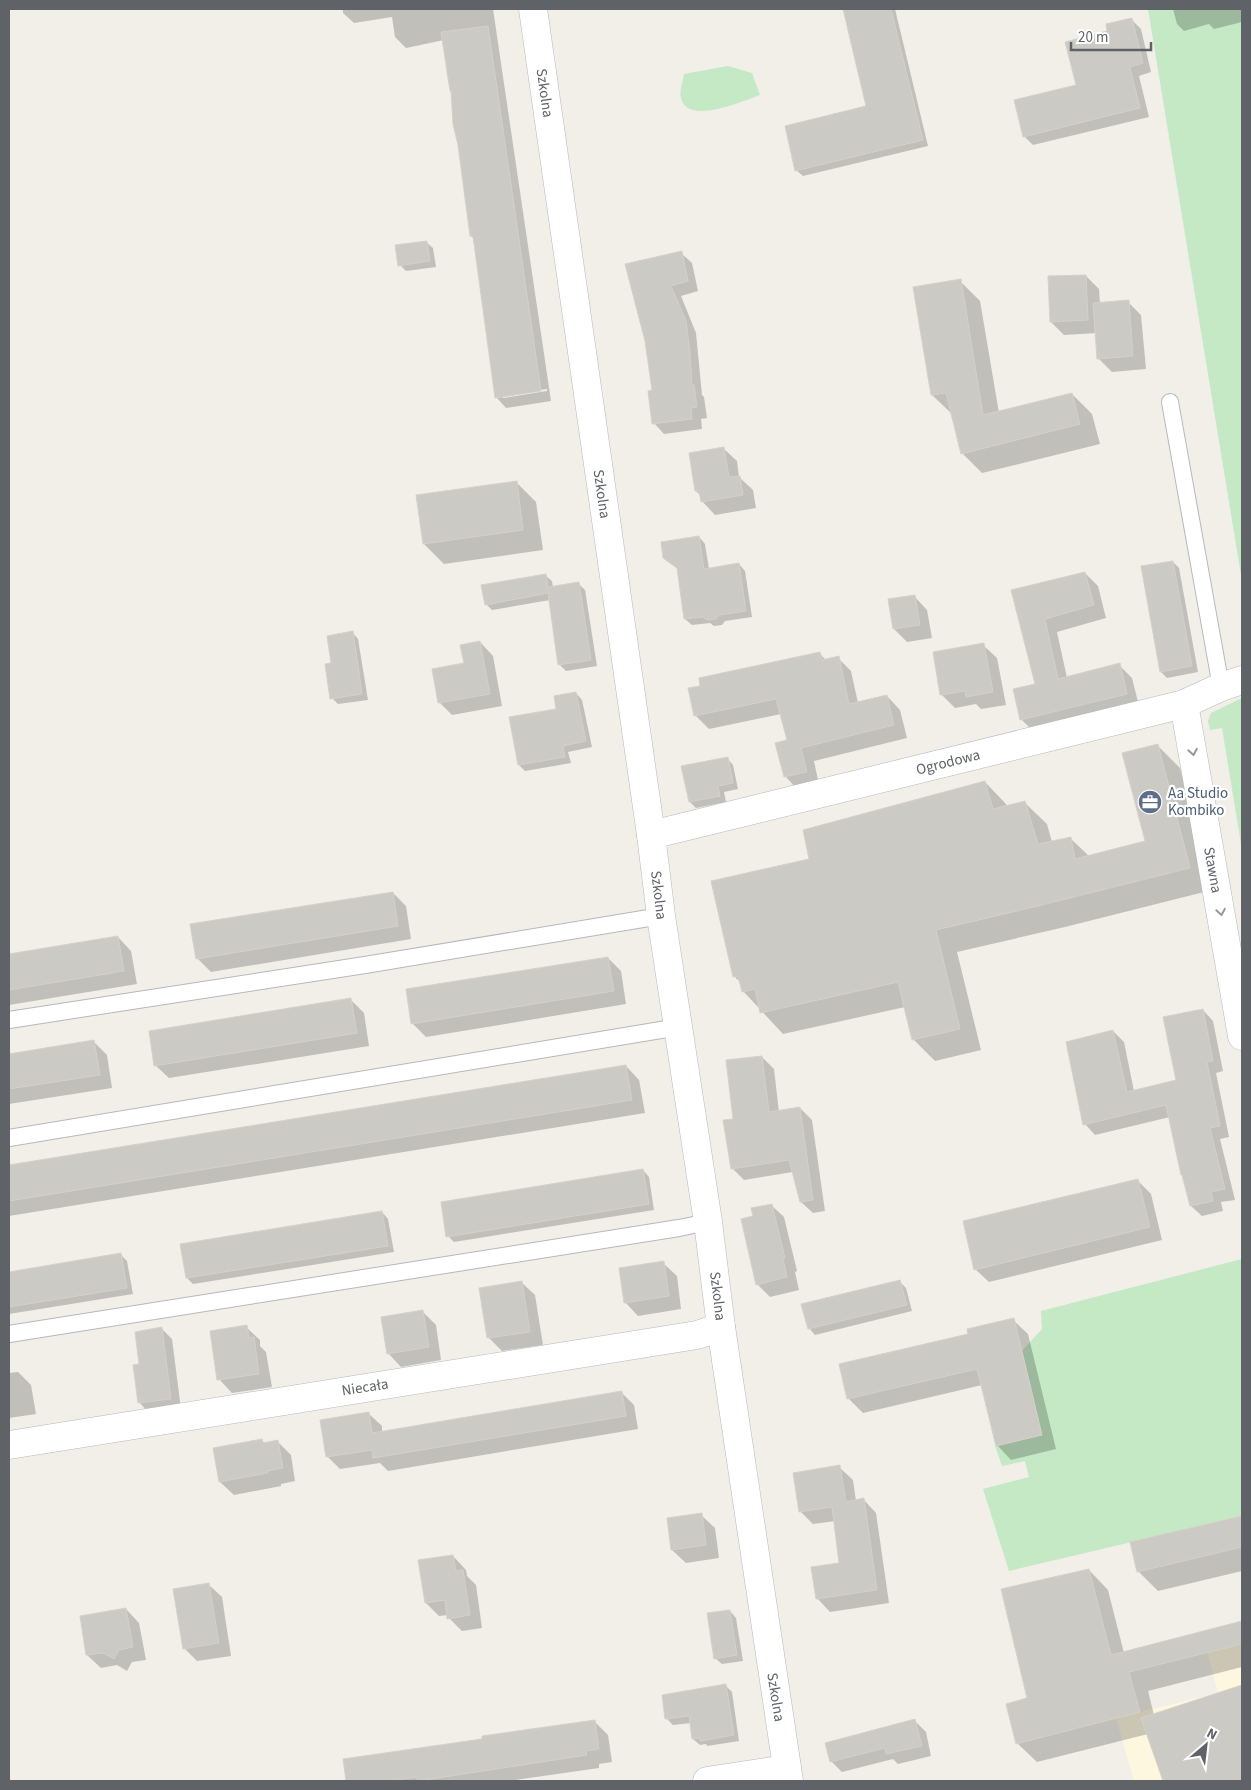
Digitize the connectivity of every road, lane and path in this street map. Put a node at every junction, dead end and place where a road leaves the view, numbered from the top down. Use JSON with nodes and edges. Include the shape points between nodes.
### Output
{"nodes":[{"id":1,"x":533,"y":9,"type":"edge"},
{"id":2,"x":1170,"y":402,"type":"dead end"},
{"id":3,"x":1232,"y":684,"type":"edge"},
{"id":4,"x":1184,"y":704,"type":"junction"},
{"id":5,"x":651,"y":835,"type":"junction"},
{"id":6,"x":661,"y":916,"type":"junction"},
{"id":7,"x":9,"y":1020,"type":"edge"},
{"id":8,"x":679,"y":1027,"type":"junction"},
{"id":9,"x":1242,"y":1036,"type":"edge"},
{"id":10,"x":9,"y":1138,"type":"edge"},
{"id":11,"x":708,"y":1222,"type":"junction"},
{"id":12,"x":722,"y":1327,"type":"junction"},
{"id":13,"x":9,"y":1334,"type":"edge"},
{"id":14,"x":9,"y":1445,"type":"edge"},
{"id":15,"x":788,"y":1775,"type":"edge"},
{"id":16,"x":707,"y":1781,"type":"edge"}],
"edges":[{"from":1,"to":5,"type":"street","name":"Szkolna"},
{"from":2,"to":3,"type":"lane"},
{"from":3,"to":4,"type":"street","name":"Ogrodowa"},
{"from":4,"to":5,"type":"street","name":"Ogrodowa"},
{"from":4,"to":9,"type":"street","name":"Stawna","one_way":true},
{"from":5,"to":6,"type":"street","name":"Szkolna"},
{"from":6,"to":7,"type":"lane"},
{"from":6,"to":8,"type":"street","name":"Szkolna"},
{"from":8,"to":10,"type":"lane"},
{"from":8,"to":11,"type":"street","name":"Szkolna"},
{"from":11,"to":12,"type":"street","name":"Szkolna"},
{"from":11,"to":13,"type":"lane"},
{"from":12,"to":14,"type":"street","name":"Niecała","via":[[696,1334]]},
{"from":12,"to":15,"type":"street","name":"Szkolna"},
{"from":15,"to":16,"type":"street"}]}
